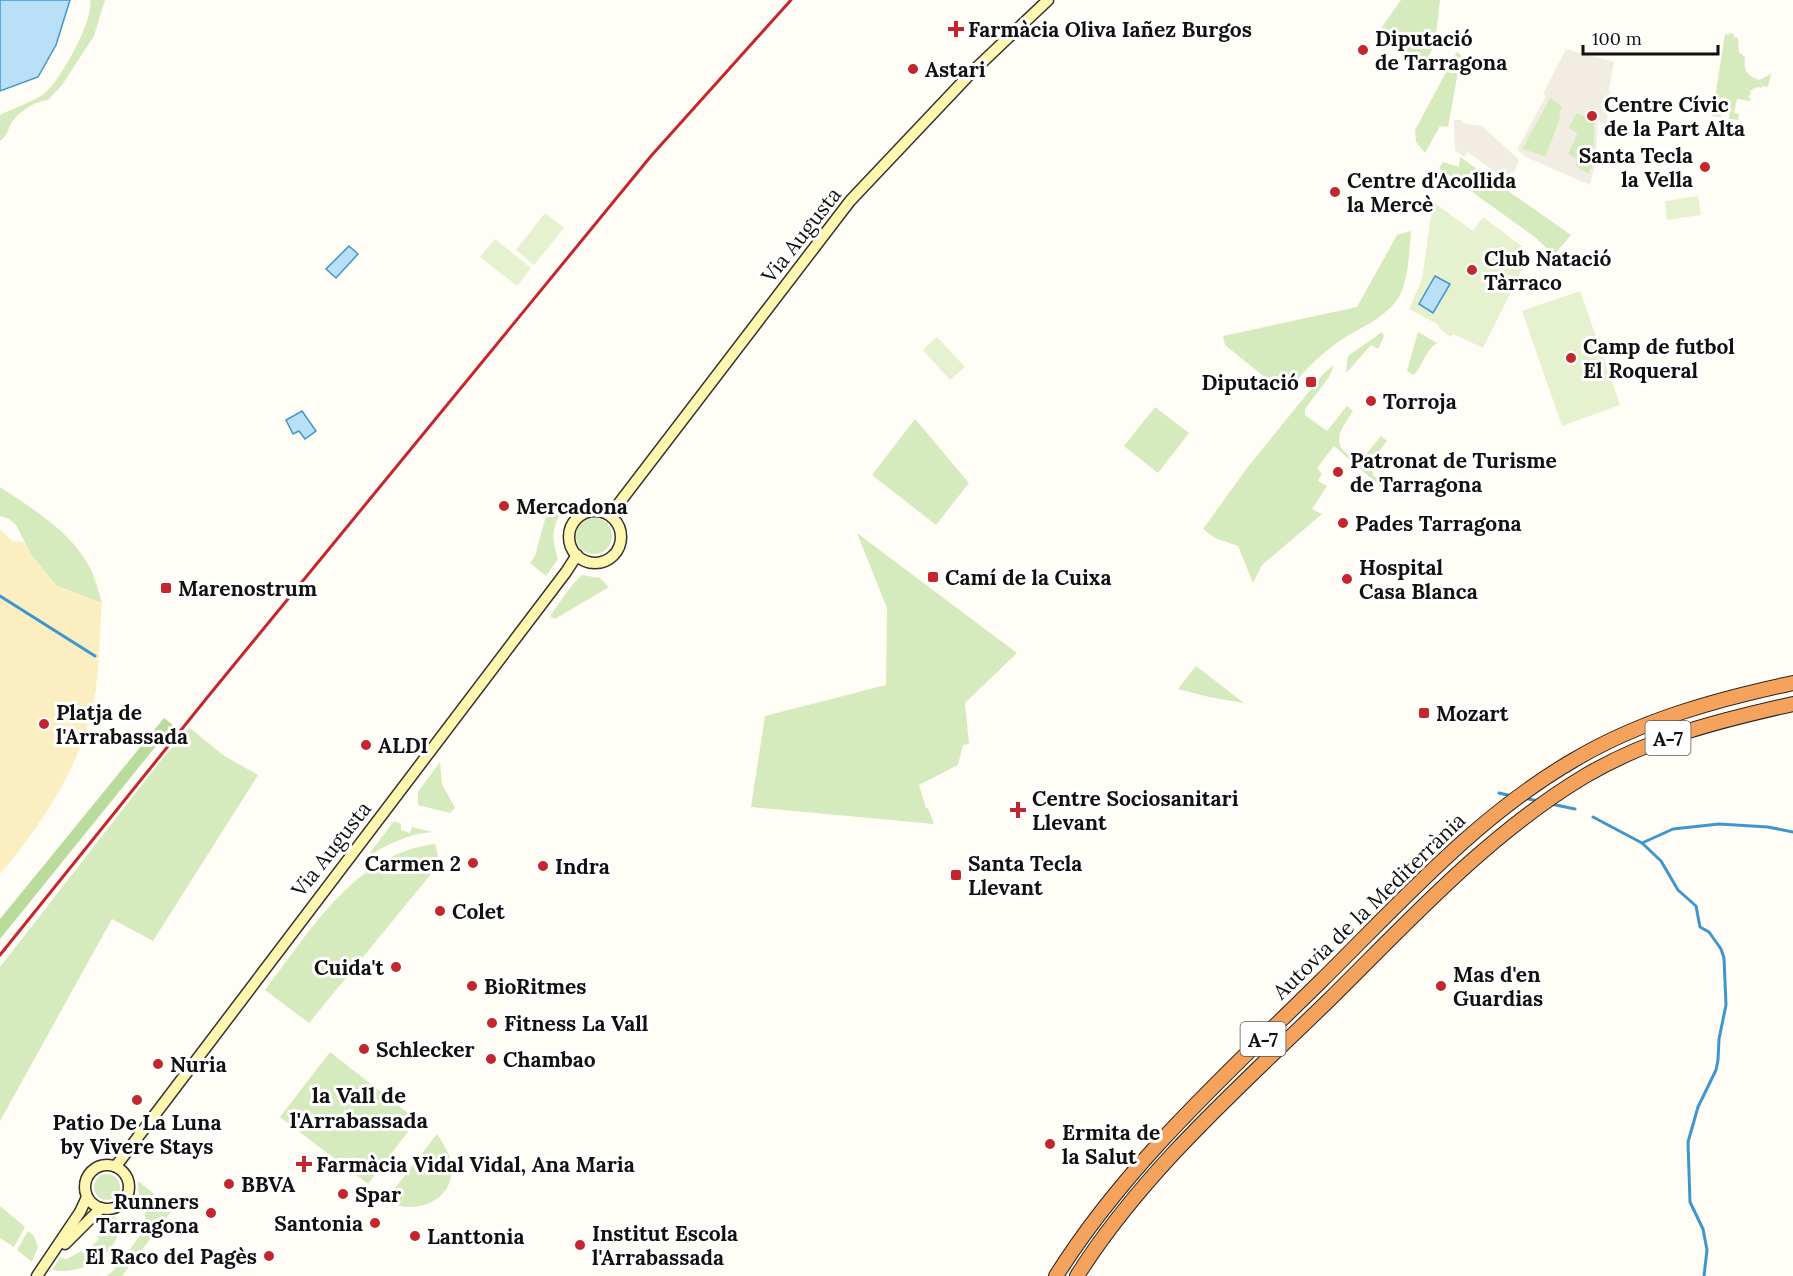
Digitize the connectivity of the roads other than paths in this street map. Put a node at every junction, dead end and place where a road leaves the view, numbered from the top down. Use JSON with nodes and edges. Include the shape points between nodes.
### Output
{"nodes":[{"id":1,"x":1048,"y":0,"type":"edge"},
{"id":2,"x":610,"y":515,"type":"junction"},
{"id":3,"x":577,"y":555,"type":"junction"},
{"id":4,"x":1793,"y":677,"type":"edge"},
{"id":5,"x":1793,"y":683,"type":"edge"},
{"id":6,"x":1738,"y":695,"type":"junction"},
{"id":7,"x":1793,"y":704,"type":"edge"},
{"id":8,"x":116,"y":1166,"type":"junction"},
{"id":9,"x":87,"y":1197,"type":"junction"},
{"id":10,"x":101,"y":1208,"type":"junction"},
{"id":11,"x":48,"y":1262,"type":"junction"},
{"id":12,"x":37,"y":1276,"type":"edge"},
{"id":13,"x":1056,"y":1276,"type":"edge"},
{"id":14,"x":1077,"y":1276,"type":"edge"}],
"edges":[{"from":1,"to":2,"type":"main road","name":"Via Augusta","via":[[972,72],[850,201]]},
{"from":2,"to":3,"type":"main road","via":[[593,511],[576,520],[570,542]]},
{"from":2,"to":3,"type":"main road","via":[[622,536],[615,554],[598,563]]},
{"from":3,"to":8,"type":"main road","name":"Via Augusta"},
{"from":4,"to":6,"type":"highway"},
{"from":5,"to":6,"type":"highway","name":"Autovia de la Mediterrània","number":"A-7"},
{"from":6,"to":13,"type":"highway","name":"Autovia de la Mediterrània","number":"A-7","via":[[1626,733],[1576,758],[1489,819],[1183,1117],[1137,1167]]},
{"from":7,"to":14,"type":"highway","name":"Autovia de la Mediterrània","number":"A-7","via":[[1692,729],[1634,751],[1587,775],[1512,826],[1449,882],[1194,1132],[1119,1217]]},
{"from":8,"to":9,"type":"main road","via":[[105,1165],[92,1171],[85,1184]]},
{"from":8,"to":10,"type":"main road","via":[[128,1179],[128,1195],[120,1205]]},
{"from":9,"to":10,"type":"main road"},
{"from":9,"to":11,"type":"main road"},
{"from":10,"to":11,"type":"main road"},
{"from":11,"to":12,"type":"main road"}]}
